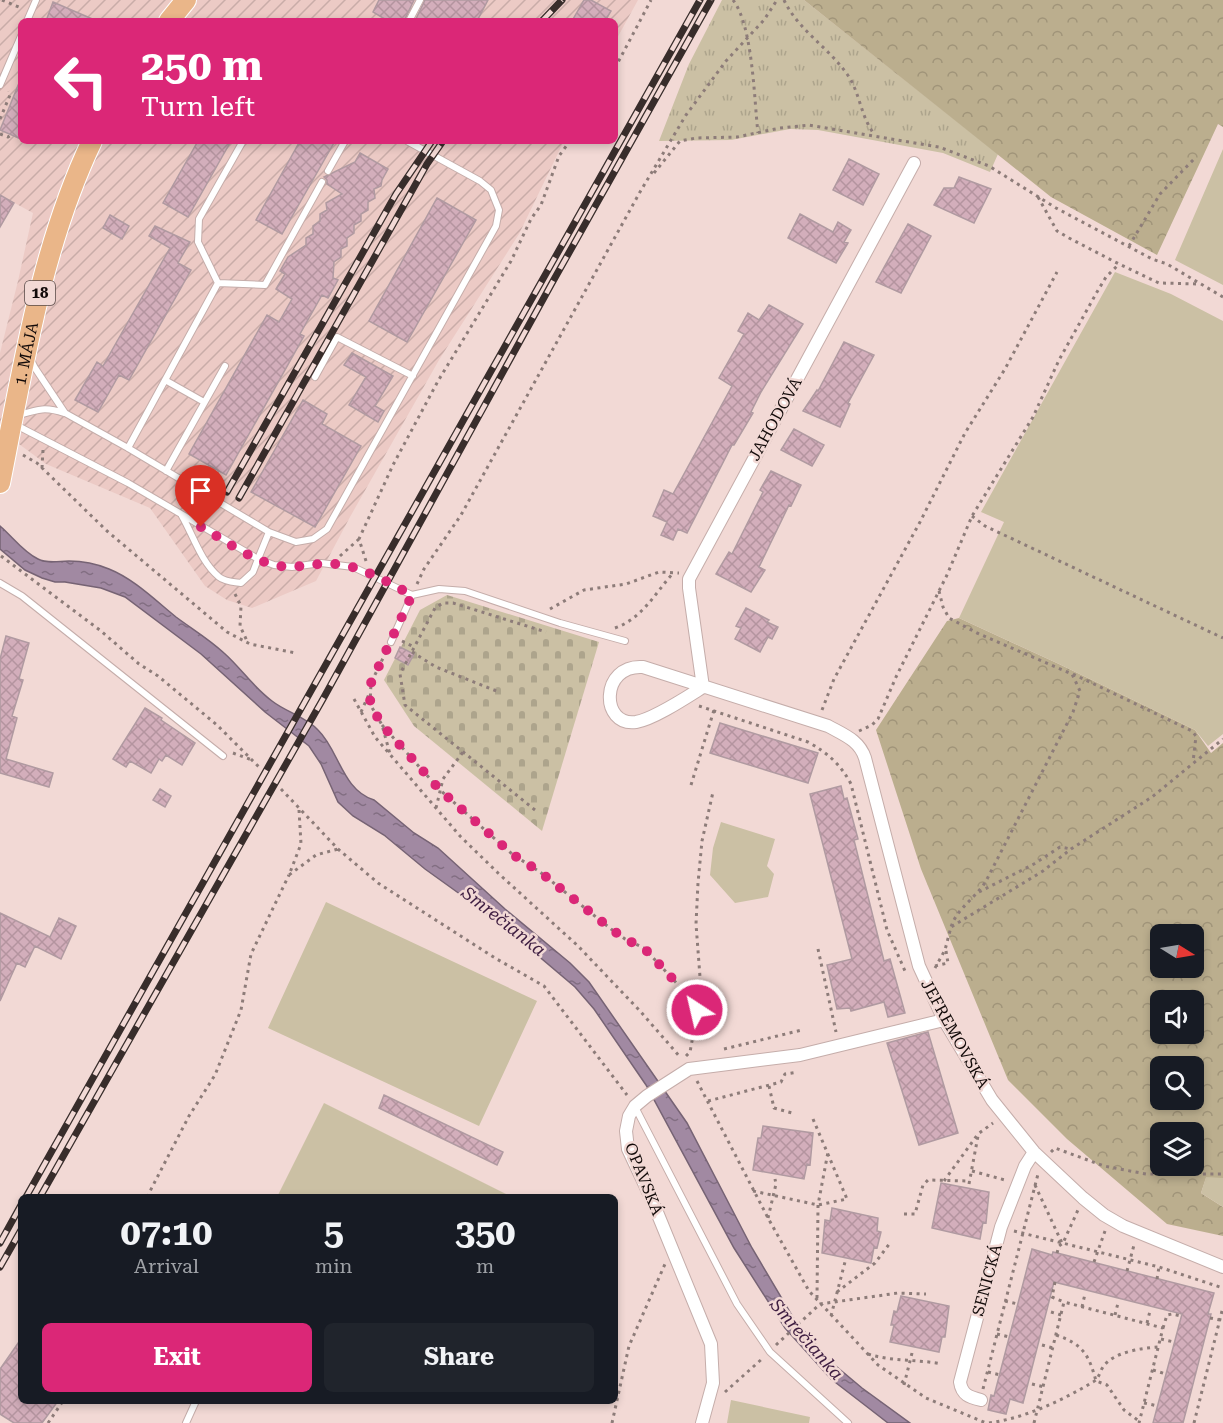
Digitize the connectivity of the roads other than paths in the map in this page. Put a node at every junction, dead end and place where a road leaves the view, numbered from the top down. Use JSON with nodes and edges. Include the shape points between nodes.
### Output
{"nodes":[{"id":1,"x":36,"y":0,"type":"edge"},
{"id":2,"x":186,"y":0,"type":"edge"},
{"id":3,"x":420,"y":0,"type":"edge"},
{"id":4,"x":28,"y":18,"type":"edge"},
{"id":5,"x":171,"y":18,"type":"edge"},
{"id":6,"x":411,"y":18,"type":"edge"},
{"id":7,"x":18,"y":43,"type":"edge"},
{"id":8,"x":0,"y":85,"type":"edge"},
{"id":9,"x":91,"y":144,"type":"edge"},
{"id":10,"x":241,"y":144,"type":"edge"},
{"id":11,"x":343,"y":144,"type":"edge"},
{"id":12,"x":412,"y":144,"type":"edge"},
{"id":13,"x":914,"y":163,"type":"dead end"},
{"id":14,"x":328,"y":171,"type":"dead end"},
{"id":15,"x":322,"y":182,"type":"dead end"},
{"id":16,"x":218,"y":283,"type":"junction"},
{"id":17,"x":27,"y":352,"type":"junction"},
{"id":18,"x":225,"y":366,"type":"dead end"},
{"id":19,"x":413,"y":376,"type":"junction"},
{"id":20,"x":315,"y":377,"type":"dead end"},
{"id":21,"x":165,"y":380,"type":"junction"},
{"id":22,"x":204,"y":402,"type":"junction"},
{"id":23,"x":65,"y":413,"type":"junction"},
{"id":24,"x":13,"y":420,"type":"junction"},
{"id":25,"x":128,"y":448,"type":"junction"},
{"id":26,"x":7,"y":469,"type":"edge"},
{"id":27,"x":166,"y":471,"type":"junction"},
{"id":28,"x":182,"y":516,"type":"junction"},
{"id":29,"x":269,"y":532,"type":"junction"},
{"id":30,"x":258,"y":559,"type":"junction"},
{"id":31,"x":0,"y":583,"type":"edge"},
{"id":32,"x":412,"y":595,"type":"junction"},
{"id":33,"x":625,"y":641,"type":"dead end"},
{"id":34,"x":391,"y":642,"type":"road end"},
{"id":35,"x":703,"y":687,"type":"junction"},
{"id":36,"x":223,"y":756,"type":"road end"},
{"id":37,"x":944,"y":1020,"type":"junction"},
{"id":38,"x":635,"y":1106,"type":"junction"},
{"id":39,"x":1038,"y":1156,"type":"junction"},
{"id":40,"x":1223,"y":1267,"type":"edge"},
{"id":41,"x":981,"y":1400,"type":"road end"},
{"id":42,"x":195,"y":1404,"type":"edge"},
{"id":43,"x":186,"y":1423,"type":"edge"},
{"id":44,"x":702,"y":1423,"type":"edge"},
{"id":45,"x":848,"y":1423,"type":"edge"}],
"edges":[{"from":1,"to":4,"type":"lane"},
{"from":2,"to":5,"type":"main road"},
{"from":3,"to":6,"type":"lane"},
{"from":7,"to":8,"type":"lane"},
{"from":9,"to":17,"type":"main road","name":"1. MÁJA","number":"18","via":[[62,213]]},
{"from":10,"to":16,"type":"lane","via":[[199,219],[198,242]]},
{"from":11,"to":14,"type":"lane"},
{"from":12,"to":19,"type":"lane","via":[[486,186],[495,196],[499,210],[492,235]]},
{"from":13,"to":35,"type":"street","name":"JAHODOVÁ","via":[[691,574],[689,588]]},
{"from":15,"to":16,"type":"lane","via":[[265,285]]},
{"from":16,"to":21,"type":"lane"},
{"from":17,"to":23,"type":"lane","via":[[34,369]]},
{"from":17,"to":24,"type":"main road","name":"1. MÁJA","number":"18"},
{"from":18,"to":22,"type":"lane"},
{"from":19,"to":20,"type":"lane","via":[[337,337]]},
{"from":19,"to":29,"type":"lane","via":[[327,530],[313,539],[296,542]]},
{"from":21,"to":22,"type":"lane"},
{"from":21,"to":25,"type":"lane"},
{"from":22,"to":27,"type":"lane"},
{"from":23,"to":24,"type":"lane","via":[[35,409]]},
{"from":23,"to":25,"type":"lane"},
{"from":24,"to":26,"type":"main road","name":"1. MÁJA","number":"18"},
{"from":24,"to":28,"type":"lane"},
{"from":25,"to":27,"type":"lane"},
{"from":27,"to":29,"type":"lane"},
{"from":28,"to":30,"type":"lane"},
{"from":28,"to":30,"type":"lane","via":[[207,563],[220,578],[241,583],[253,572]]},
{"from":29,"to":30,"type":"lane"},
{"from":30,"to":32,"type":"lane","via":[[292,567],[330,563],[354,567]]},
{"from":31,"to":36,"type":"lane","via":[[17,592]]},
{"from":32,"to":33,"type":"lane","via":[[439,589],[465,591]]},
{"from":32,"to":34,"type":"lane"},
{"from":35,"to":35,"type":"street","via":[[635,666],[615,678],[610,698],[615,714],[634,722]]},
{"from":35,"to":37,"type":"street","name":"JEFREMOVSKÁ","via":[[817,723],[859,745],[919,966]]},
{"from":37,"to":38,"type":"street","via":[[800,1055],[689,1069]]},
{"from":37,"to":39,"type":"street","name":"JEFREMOVSKÁ","via":[[1004,1115]]},
{"from":38,"to":44,"type":"street","name":"OPAVSKÁ","via":[[626,1131],[628,1149],[711,1344],[713,1383]]},
{"from":38,"to":45,"type":"lane","via":[[737,1304],[770,1352]]},
{"from":39,"to":40,"type":"street","name":"JEFREMOVSKÁ","via":[[1112,1219]]},
{"from":39,"to":41,"type":"street","name":"SENICKÁ","via":[[1017,1183],[1001,1227],[960,1382],[965,1395]]},
{"from":42,"to":43,"type":"lane"}]}
